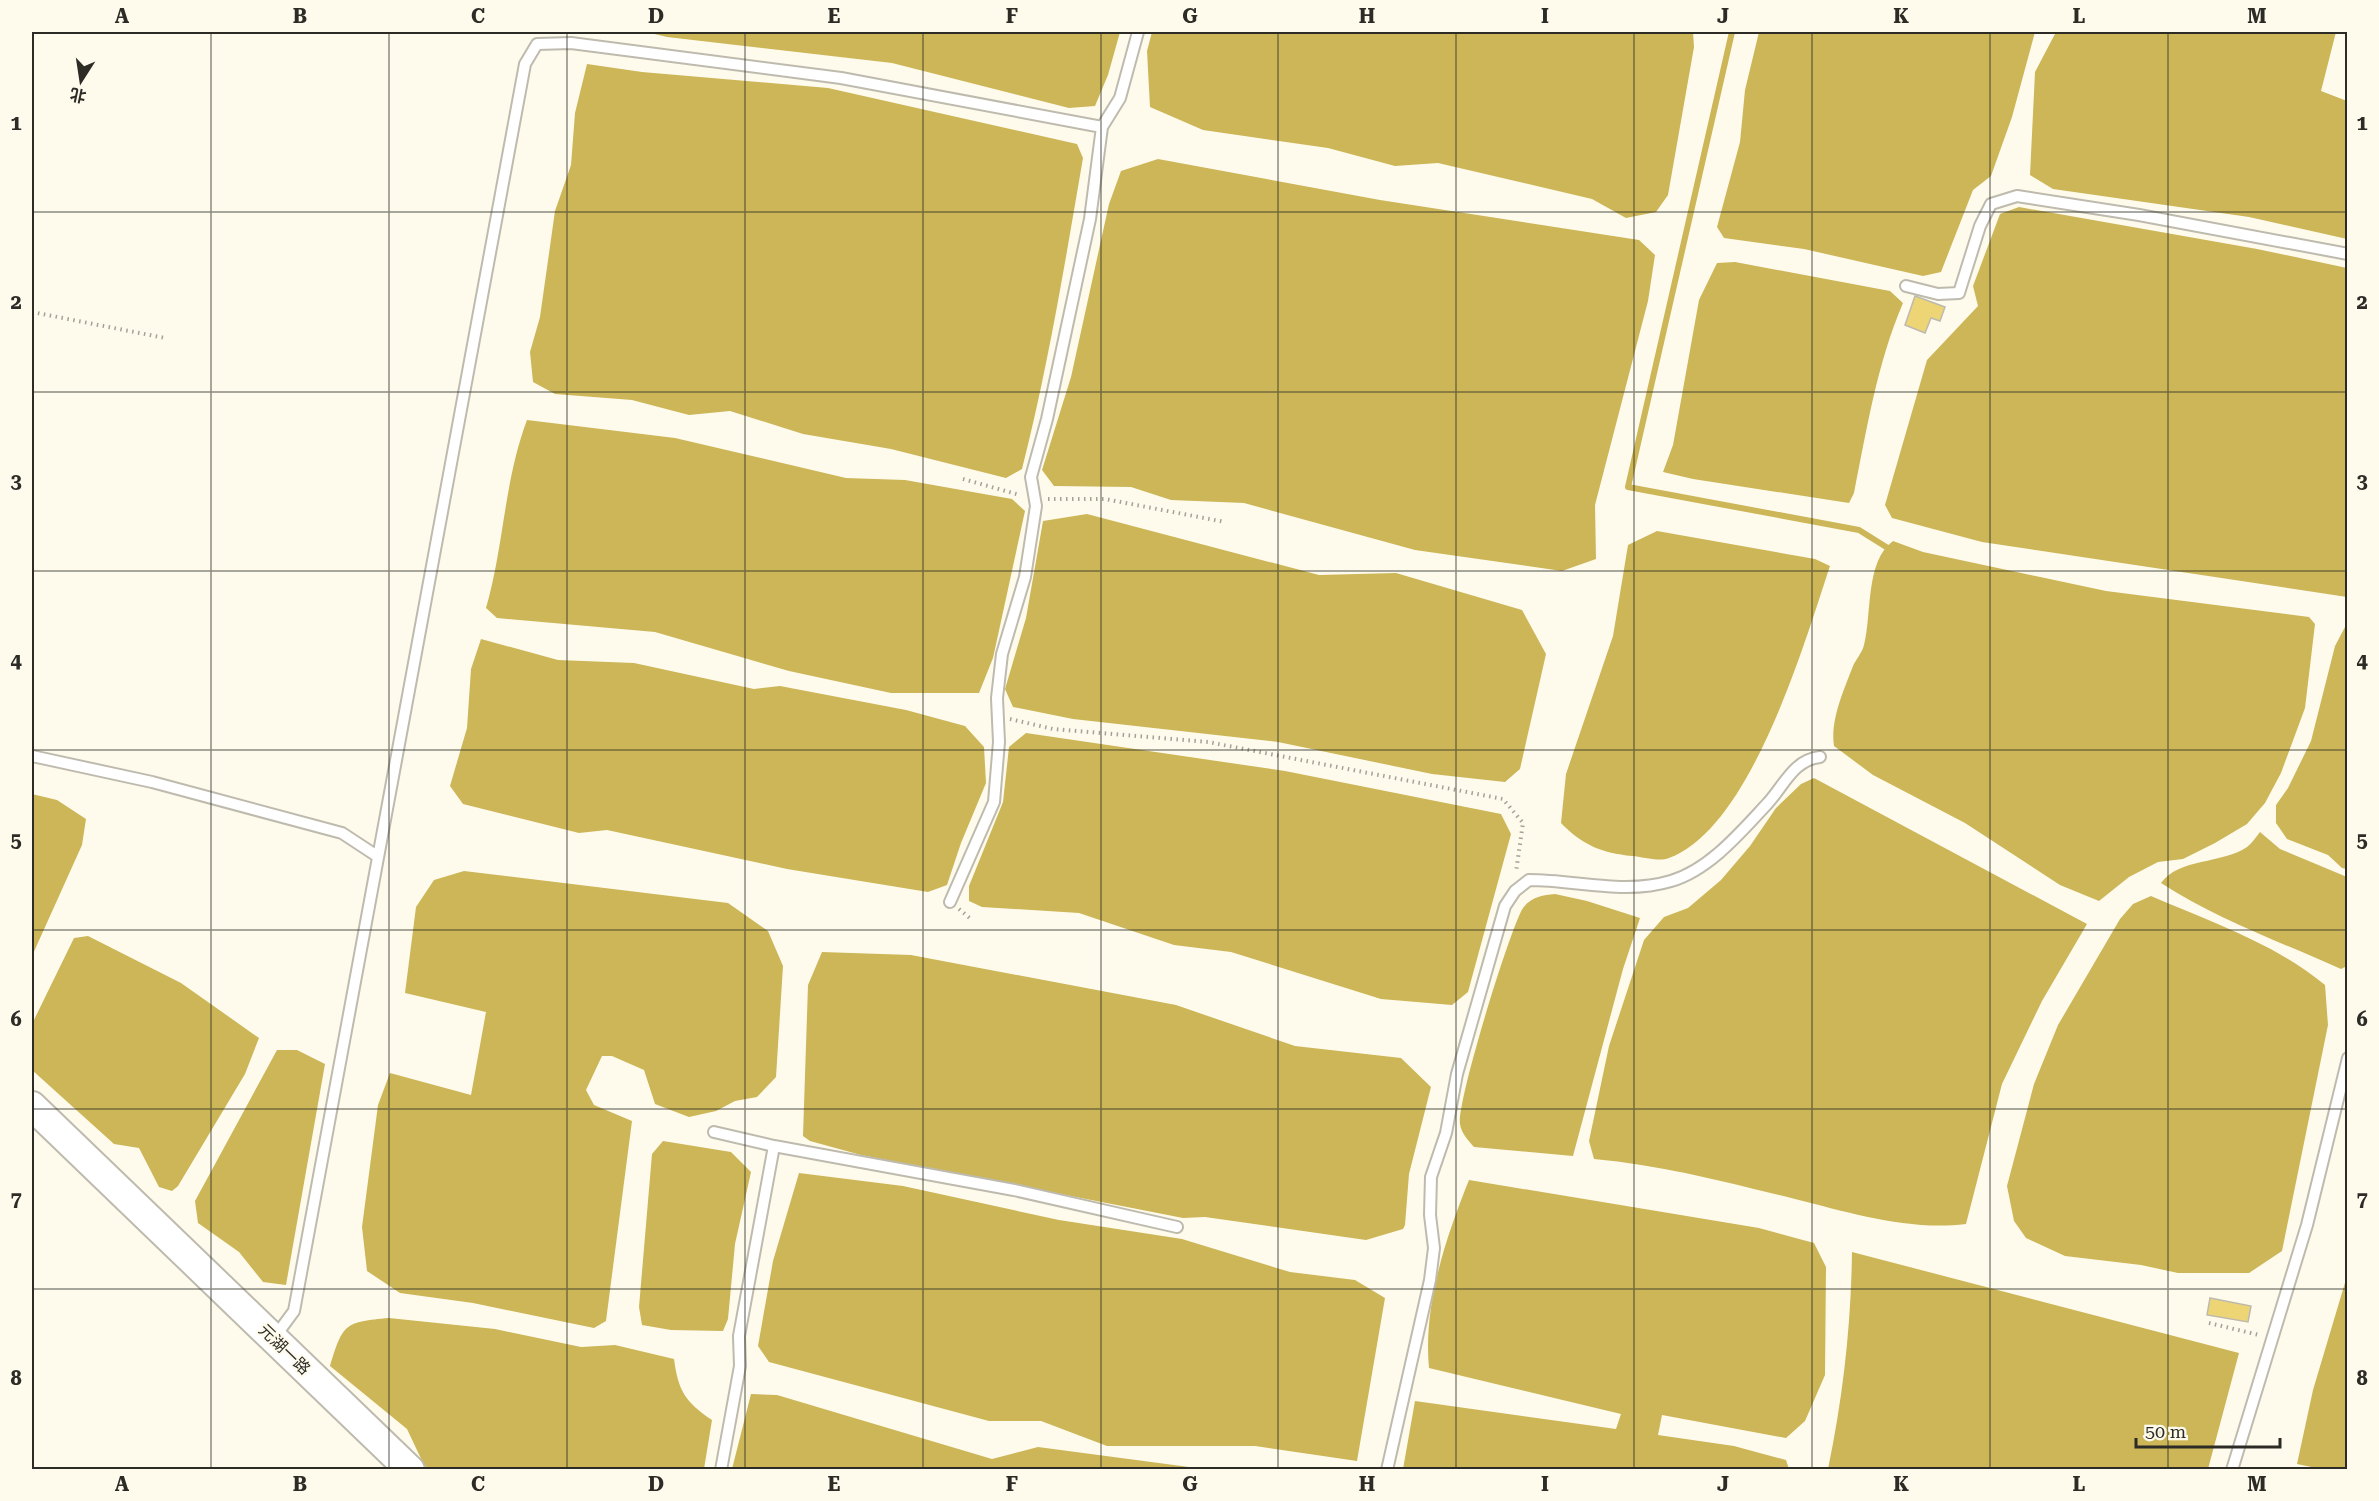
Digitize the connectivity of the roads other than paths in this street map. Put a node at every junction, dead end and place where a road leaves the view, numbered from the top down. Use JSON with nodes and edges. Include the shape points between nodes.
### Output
{"nodes":[{"id":1,"x":1138,"y":32,"type":"edge"},
{"id":2,"x":1102,"y":128,"type":"junction"},
{"id":3,"x":2348,"y":254,"type":"edge"},
{"id":4,"x":1906,"y":286,"type":"dead end"},
{"id":5,"x":32,"y":756,"type":"edge"},
{"id":6,"x":1820,"y":757,"type":"dead end"},
{"id":7,"x":377,"y":856,"type":"junction"},
{"id":8,"x":950,"y":902,"type":"dead end"},
{"id":9,"x":2348,"y":1058,"type":"edge"},
{"id":10,"x":32,"y":1106,"type":"edge"},
{"id":11,"x":714,"y":1132,"type":"dead end"},
{"id":12,"x":774,"y":1146,"type":"junction"},
{"id":13,"x":1177,"y":1227,"type":"dead end"},
{"id":14,"x":273,"y":1338,"type":"junction"},
{"id":15,"x":410,"y":1470,"type":"edge"},
{"id":16,"x":721,"y":1470,"type":"edge"},
{"id":17,"x":1387,"y":1470,"type":"edge"},
{"id":18,"x":2232,"y":1470,"type":"edge"}],
"edges":[{"from":1,"to":2,"type":"lane","via":[[1120,98]]},
{"from":2,"to":7,"type":"lane","via":[[842,78],[571,43],[537,44],[525,64]]},
{"from":2,"to":8,"type":"lane","via":[[1090,219],[1031,477],[1034,499],[1025,577],[1002,654],[994,802]]},
{"from":3,"to":4,"type":"lane","via":[[2017,196],[1991,204],[1959,293],[1938,294]]},
{"from":5,"to":7,"type":"lane","via":[[152,782],[342,833]]},
{"from":6,"to":17,"type":"lane","via":[[1809,758],[1794,770],[1769,802],[1705,864],[1672,881],[1610,887],[1529,880],[1505,906],[1431,1177],[1434,1248],[1430,1280]]},
{"from":7,"to":14,"type":"lane","via":[[294,1311]]},
{"from":9,"to":18,"type":"lane","via":[[2307,1225]]},
{"from":10,"to":14,"type":"main road","name":"元湖一路"},
{"from":11,"to":12,"type":"lane"},
{"from":12,"to":13,"type":"lane","via":[[1014,1190]]},
{"from":12,"to":16,"type":"lane","via":[[739,1336],[740,1366]]},
{"from":14,"to":15,"type":"main road","name":"元湖一路"}]}
